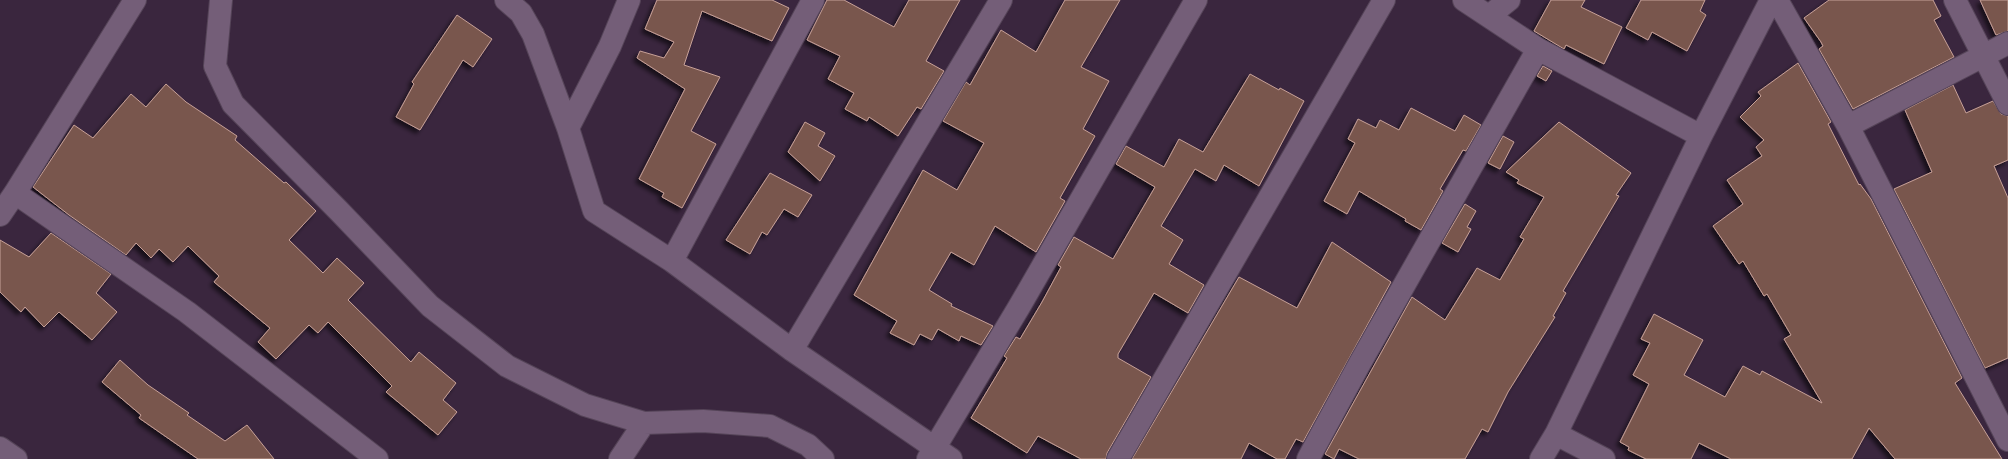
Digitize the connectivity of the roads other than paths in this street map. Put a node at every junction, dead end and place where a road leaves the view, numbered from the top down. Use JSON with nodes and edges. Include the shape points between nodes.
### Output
{"nodes":[{"id":1,"x":135,"y":0,"type":"edge"},
{"id":2,"x":220,"y":0,"type":"edge"},
{"id":3,"x":506,"y":0,"type":"edge"},
{"id":4,"x":628,"y":0,"type":"edge"},
{"id":5,"x":813,"y":0,"type":"edge"},
{"id":6,"x":1001,"y":0,"type":"edge"},
{"id":7,"x":1196,"y":0,"type":"edge"},
{"id":8,"x":1384,"y":0,"type":"edge"},
{"id":9,"x":1464,"y":0,"type":"edge"},
{"id":10,"x":1509,"y":0,"type":"edge"},
{"id":11,"x":1771,"y":0,"type":"edge"},
{"id":12,"x":1777,"y":0,"type":"edge"},
{"id":13,"x":1955,"y":0,"type":"edge"},
{"id":14,"x":1489,"y":16,"type":"junction"},
{"id":15,"x":2008,"y":43,"type":"edge"},
{"id":16,"x":1538,"y":49,"type":"junction"},
{"id":17,"x":1983,"y":56,"type":"junction"},
{"id":18,"x":2008,"y":104,"type":"edge"},
{"id":19,"x":1848,"y":126,"type":"junction"},
{"id":20,"x":568,"y":128,"type":"junction"},
{"id":21,"x":1701,"y":136,"type":"junction"},
{"id":22,"x":15,"y":193,"type":"junction"},
{"id":23,"x":0,"y":215,"type":"edge"},
{"id":24,"x":672,"y":261,"type":"junction"},
{"id":25,"x":792,"y":350,"type":"junction"},
{"id":26,"x":644,"y":423,"type":"junction"},
{"id":27,"x":1556,"y":434,"type":"junction"},
{"id":28,"x":2008,"y":440,"type":"edge"},
{"id":29,"x":0,"y":448,"type":"edge"},
{"id":30,"x":937,"y":455,"type":"edge"},
{"id":31,"x":16,"y":459,"type":"edge"},
{"id":32,"x":377,"y":459,"type":"edge"},
{"id":33,"x":620,"y":459,"type":"edge"},
{"id":34,"x":823,"y":459,"type":"edge"},
{"id":35,"x":1118,"y":459,"type":"edge"},
{"id":36,"x":1308,"y":459,"type":"edge"},
{"id":37,"x":1541,"y":459,"type":"edge"},
{"id":38,"x":1604,"y":459,"type":"edge"}],
"edges":[{"from":1,"to":22,"type":"street"},
{"from":2,"to":26,"type":"street","via":[[215,66],[233,104],[430,306],[507,366],[585,405]]},
{"from":3,"to":20,"type":"street","via":[[521,13],[533,34]]},
{"from":4,"to":20,"type":"street","via":[[610,46]]},
{"from":5,"to":24,"type":"street"},
{"from":6,"to":25,"type":"street"},
{"from":7,"to":30,"type":"street"},
{"from":8,"to":35,"type":"street"},
{"from":9,"to":14,"type":"street"},
{"from":10,"to":14,"type":"street"},
{"from":11,"to":21,"type":"street"},
{"from":12,"to":19,"type":"street"},
{"from":13,"to":17,"type":"street"},
{"from":14,"to":16,"type":"street"},
{"from":15,"to":17,"type":"street"},
{"from":16,"to":21,"type":"street"},
{"from":16,"to":36,"type":"street"},
{"from":17,"to":18,"type":"street"},
{"from":17,"to":19,"type":"street"},
{"from":19,"to":28,"type":"street"},
{"from":20,"to":24,"type":"street","via":[[594,212]]},
{"from":21,"to":27,"type":"street"},
{"from":22,"to":23,"type":"street"},
{"from":22,"to":32,"type":"street","via":[[187,312]]},
{"from":24,"to":25,"type":"street"},
{"from":25,"to":30,"type":"street"},
{"from":26,"to":33,"type":"street"},
{"from":26,"to":34,"type":"street","via":[[703,421],[770,426],[808,445]]},
{"from":27,"to":37,"type":"street"},
{"from":27,"to":38,"type":"street"},
{"from":29,"to":31,"type":"street"}]}
